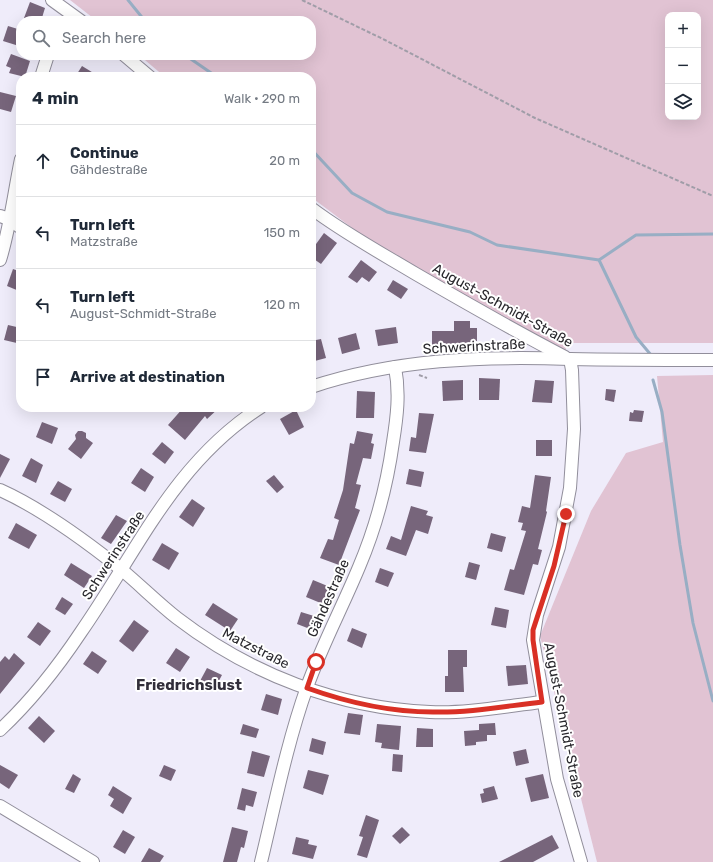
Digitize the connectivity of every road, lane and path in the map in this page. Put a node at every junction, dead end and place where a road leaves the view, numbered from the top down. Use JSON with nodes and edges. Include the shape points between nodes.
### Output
{"nodes":[{"id":1,"x":52,"y":0,"type":"edge"},
{"id":2,"x":302,"y":0,"type":"edge"},
{"id":3,"x":65,"y":16,"type":"edge"},
{"id":4,"x":46,"y":60,"type":"edge"},
{"id":5,"x":130,"y":60,"type":"edge"},
{"id":6,"x":43,"y":72,"type":"edge"},
{"id":7,"x":144,"y":72,"type":"edge"},
{"id":8,"x":16,"y":177,"type":"edge"},
{"id":9,"x":713,"y":196,"type":"edge"},
{"id":10,"x":316,"y":212,"type":"edge"},
{"id":11,"x":5,"y":218,"type":"edge"},
{"id":12,"x":16,"y":225,"type":"edge"},
{"id":13,"x":0,"y":260,"type":"edge"},
{"id":14,"x":570,"y":359,"type":"junction"},
{"id":15,"x":713,"y":360,"type":"edge"},
{"id":16,"x":395,"y":367,"type":"junction"},
{"id":17,"x":316,"y":386,"type":"edge"},
{"id":18,"x":254,"y":412,"type":"edge"},
{"id":19,"x":0,"y":490,"type":"edge"},
{"id":20,"x":121,"y":570,"type":"junction"},
{"id":21,"x":307,"y":688,"type":"junction"},
{"id":22,"x":542,"y":702,"type":"junction"},
{"id":23,"x":0,"y":730,"type":"edge"},
{"id":24,"x":0,"y":806,"type":"edge"},
{"id":25,"x":93,"y":862,"type":"edge"},
{"id":26,"x":261,"y":862,"type":"edge"},
{"id":27,"x":580,"y":862,"type":"edge"}],
"edges":[{"from":1,"to":3,"type":"street"},
{"from":2,"to":9,"type":"path","via":[[535,118]]},
{"from":4,"to":6,"type":"street"},
{"from":5,"to":7,"type":"street"},
{"from":8,"to":11,"type":"street"},
{"from":10,"to":14,"type":"street","name":"August-Schmidt-Straße","via":[[394,261],[508,327]]},
{"from":11,"to":12,"type":"street"},
{"from":11,"to":13,"type":"street","via":[[8,236]]},
{"from":14,"to":15,"type":"street","name":"Schwerinstraße"},
{"from":14,"to":16,"type":"street","name":"Schwerinstraße","via":[[496,357]]},
{"from":14,"to":22,"type":"street","name":"August-Schmidt-Straße","via":[[574,430],[570,488],[559,547],[533,630]]},
{"from":16,"to":17,"type":"street","name":"Schwerinstraße","via":[[355,374]]},
{"from":16,"to":21,"type":"street","name":"Gähdestraße","via":[[399,386],[398,405],[392,453],[381,504],[359,568],[326,638]]},
{"from":18,"to":20,"type":"street","name":"Schwerinstraße","via":[[223,434],[192,466]]},
{"from":19,"to":20,"type":"street","name":"Matzstraße","via":[[45,516]]},
{"from":20,"to":21,"type":"street","name":"Matzstraße","via":[[176,617],[222,649],[264,672]]},
{"from":20,"to":23,"type":"street","name":"Schwerinstraße","via":[[82,632],[50,675],[20,712]]},
{"from":21,"to":22,"type":"street","name":"Matzstraße","via":[[372,706],[431,712]]},
{"from":21,"to":26,"type":"street","name":"Gähdestraße"},
{"from":22,"to":27,"type":"street","name":"August-Schmidt-Straße","via":[[558,784]]},
{"from":24,"to":25,"type":"street"}]}
